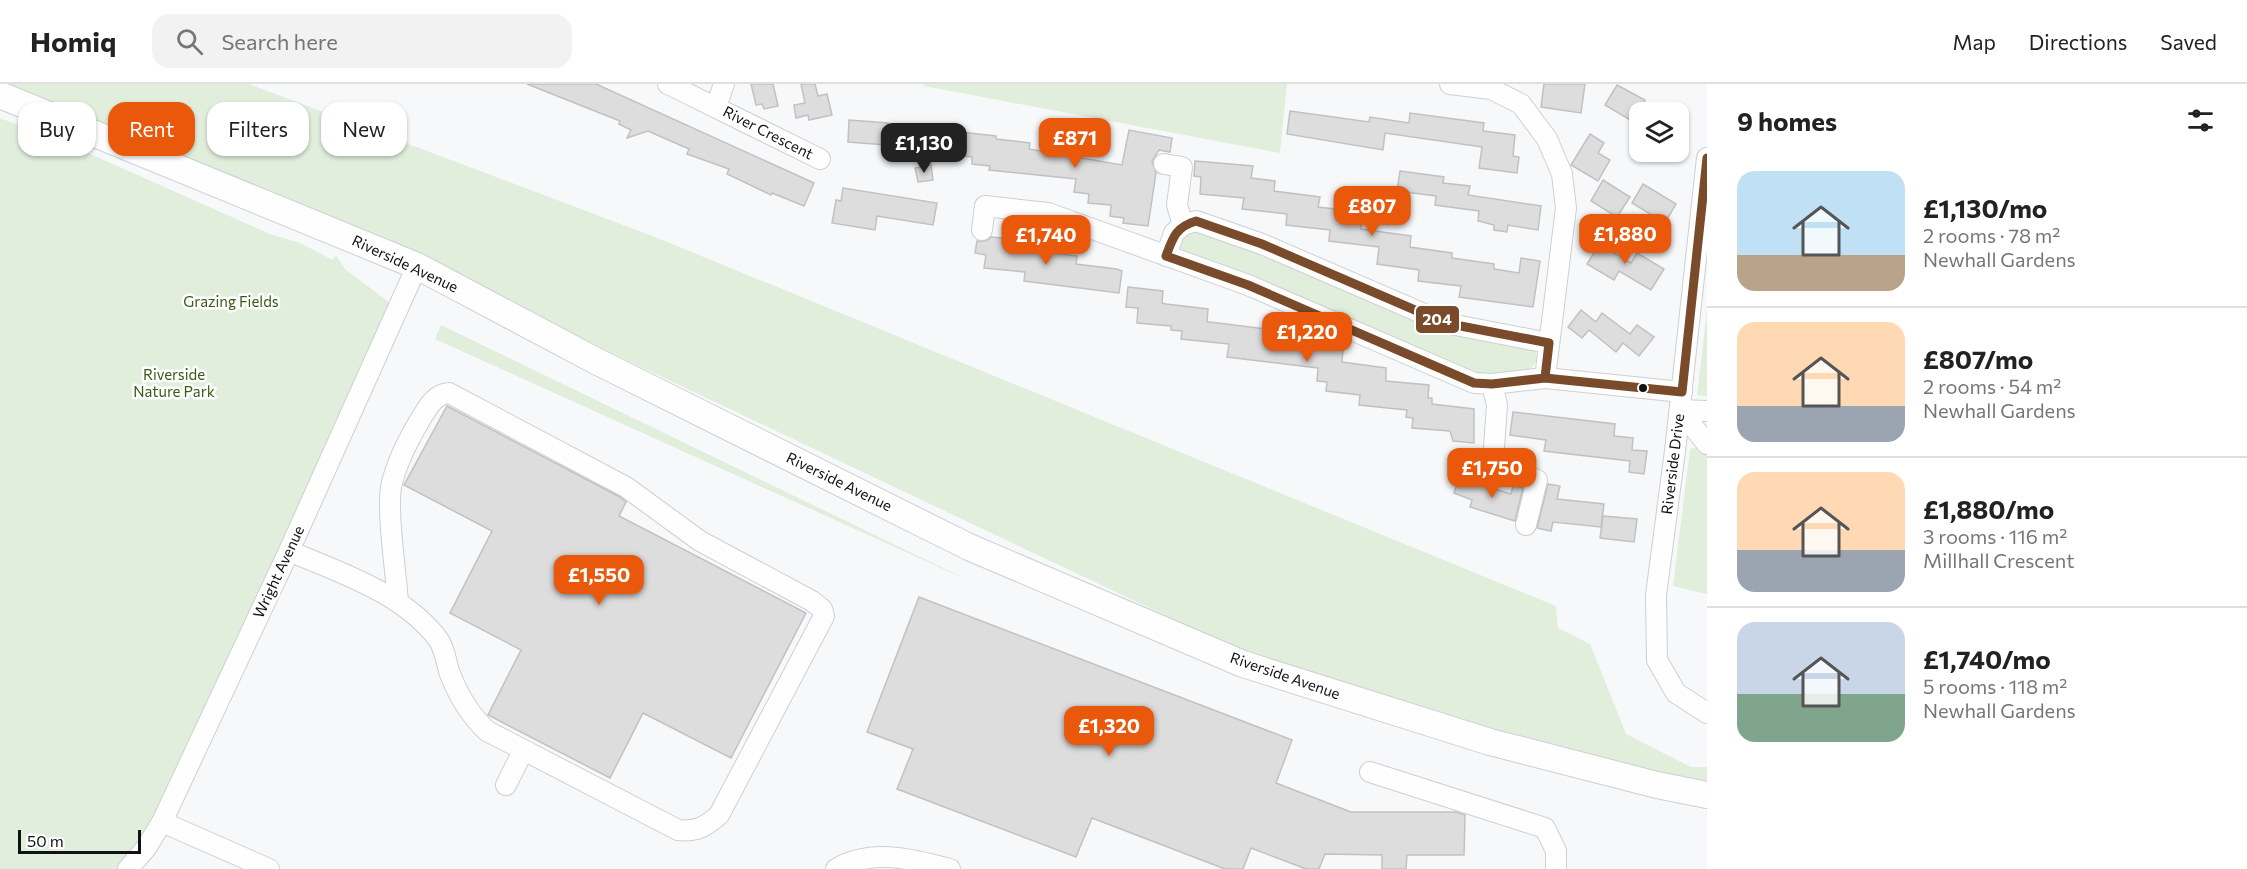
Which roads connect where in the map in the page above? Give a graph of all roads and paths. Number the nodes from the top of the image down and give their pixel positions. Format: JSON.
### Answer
{"nodes":[{"id":1,"x":668,"y":84,"type":"edge"},
{"id":2,"x":724,"y":84,"type":"edge"},
{"id":3,"x":1450,"y":84,"type":"edge"},
{"id":4,"x":0,"y":95,"type":"edge"},
{"id":5,"x":716,"y":106,"type":"junction"},
{"id":6,"x":1707,"y":158,"type":"edge"},
{"id":7,"x":820,"y":159,"type":"dead end"},
{"id":8,"x":1164,"y":164,"type":"dead end"},
{"id":9,"x":1183,"y":225,"type":"junction"},
{"id":10,"x":982,"y":230,"type":"dead end"},
{"id":11,"x":1166,"y":256,"type":"junction"},
{"id":12,"x":417,"y":266,"type":"junction"},
{"id":13,"x":1549,"y":343,"type":"junction"},
{"id":14,"x":1545,"y":378,"type":"junction"},
{"id":15,"x":1492,"y":384,"type":"junction"},
{"id":16,"x":1681,"y":401,"type":"junction"},
{"id":17,"x":1707,"y":411,"type":"edge"},
{"id":18,"x":1707,"y":444,"type":"edge"},
{"id":19,"x":1526,"y":525,"type":"dead end"},
{"id":20,"x":289,"y":551,"type":"junction"},
{"id":21,"x":398,"y":602,"type":"junction"},
{"id":22,"x":1707,"y":713,"type":"edge"},
{"id":23,"x":523,"y":751,"type":"junction"},
{"id":24,"x":1370,"y":772,"type":"dead end"},
{"id":25,"x":506,"y":784,"type":"dead end"},
{"id":26,"x":1707,"y":795,"type":"edge"},
{"id":27,"x":162,"y":822,"type":"junction"},
{"id":28,"x":264,"y":868,"type":"edge"},
{"id":29,"x":128,"y":869,"type":"edge"},
{"id":30,"x":836,"y":869,"type":"edge"},
{"id":31,"x":950,"y":869,"type":"edge"},
{"id":32,"x":1556,"y":869,"type":"edge"}],
"edges":[{"from":1,"to":5,"type":"street","name":"River Crescent"},
{"from":2,"to":5,"type":"street","name":"River Crescent"},
{"from":3,"to":13,"type":"street"},
{"from":4,"to":12,"type":"main road","name":"Riverside Avenue"},
{"from":5,"to":7,"type":"street","name":"River Crescent"},
{"from":6,"to":16,"type":"street","name":"Riverside Drive"},
{"from":8,"to":9,"type":"street"},
{"from":9,"to":11,"type":"street"},
{"from":9,"to":13,"type":"street"},
{"from":10,"to":11,"type":"street"},
{"from":11,"to":15,"type":"street"},
{"from":12,"to":20,"type":"street","name":"Wright Avenue"},
{"from":12,"to":26,"type":"main road","name":"Riverside Avenue"},
{"from":13,"to":14,"type":"street"},
{"from":14,"to":15,"type":"street"},
{"from":14,"to":16,"type":"street"},
{"from":15,"to":19,"type":"street"},
{"from":16,"to":17,"type":"street"},
{"from":16,"to":18,"type":"street"},
{"from":16,"to":22,"type":"street","name":"Riverside Drive"},
{"from":20,"to":21,"type":"street"},
{"from":20,"to":27,"type":"street","name":"Wright Avenue"},
{"from":21,"to":23,"type":"street"},
{"from":21,"to":23,"type":"street"},
{"from":23,"to":25,"type":"street"},
{"from":24,"to":32,"type":"street"},
{"from":27,"to":28,"type":"street"},
{"from":27,"to":29,"type":"street","name":"Wright Avenue"},
{"from":30,"to":31,"type":"street"}]}
